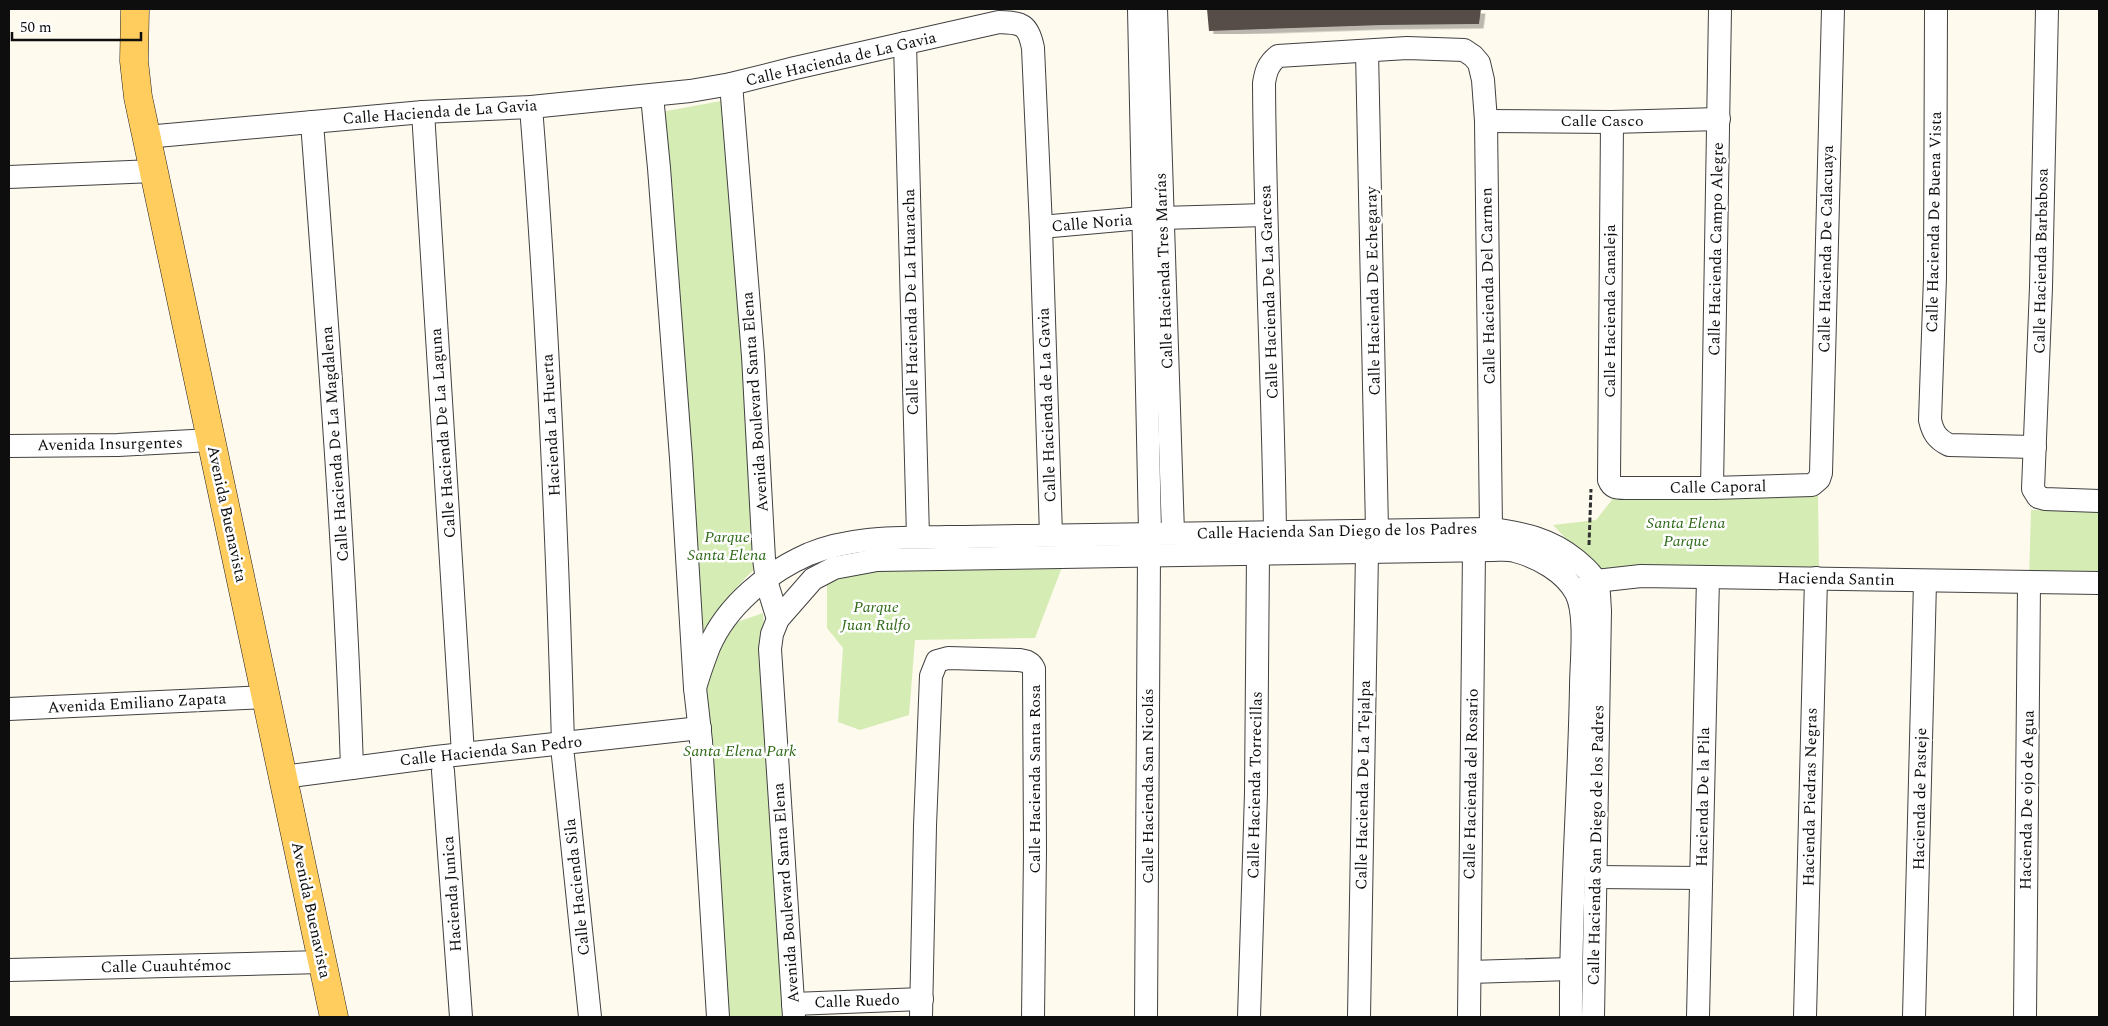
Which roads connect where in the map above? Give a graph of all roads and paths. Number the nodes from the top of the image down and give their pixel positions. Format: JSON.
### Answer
{"nodes":[{"id":1,"x":135,"y":9,"type":"edge"},
{"id":2,"x":1139,"y":9,"type":"edge"},
{"id":3,"x":1156,"y":9,"type":"edge"},
{"id":4,"x":1720,"y":9,"type":"edge"},
{"id":5,"x":1833,"y":9,"type":"edge"},
{"id":6,"x":1936,"y":9,"type":"edge"},
{"id":7,"x":2046,"y":9,"type":"edge"},
{"id":8,"x":905,"y":44,"type":"junction"},
{"id":9,"x":1367,"y":51,"type":"junction"},
{"id":10,"x":731,"y":84,"type":"junction"},
{"id":11,"x":652,"y":96,"type":"junction"},
{"id":12,"x":531,"y":107,"type":"junction"},
{"id":13,"x":423,"y":112,"type":"junction"},
{"id":14,"x":1719,"y":119,"type":"junction"},
{"id":15,"x":1486,"y":121,"type":"junction"},
{"id":16,"x":312,"y":122,"type":"junction"},
{"id":17,"x":1612,"y":122,"type":"junction"},
{"id":18,"x":146,"y":137,"type":"junction"},
{"id":19,"x":1151,"y":142,"type":"junction"},
{"id":20,"x":154,"y":171,"type":"junction"},
{"id":21,"x":9,"y":177,"type":"edge"},
{"id":22,"x":1265,"y":216,"type":"junction"},
{"id":23,"x":1152,"y":218,"type":"junction"},
{"id":24,"x":1041,"y":227,"type":"junction"},
{"id":25,"x":211,"y":440,"type":"junction"},
{"id":26,"x":9,"y":446,"type":"edge"},
{"id":27,"x":2035,"y":447,"type":"junction"},
{"id":28,"x":1617,"y":484,"type":"junction"},
{"id":29,"x":1812,"y":485,"type":"joint"},
{"id":30,"x":1712,"y":488,"type":"junction"},
{"id":31,"x":2099,"y":501,"type":"edge"},
{"id":32,"x":1491,"y":529,"type":"junction"},
{"id":33,"x":1377,"y":530,"type":"junction"},
{"id":34,"x":1275,"y":532,"type":"junction"},
{"id":35,"x":1162,"y":533,"type":"junction"},
{"id":36,"x":1051,"y":535,"type":"junction"},
{"id":37,"x":918,"y":537,"type":"junction"},
{"id":38,"x":1330,"y":542,"type":"junction"},
{"id":39,"x":998,"y":547,"type":"junction"},
{"id":40,"x":1474,"y":550,"type":"junction"},
{"id":41,"x":1367,"y":552,"type":"junction"},
{"id":42,"x":1258,"y":553,"type":"junction"},
{"id":43,"x":1149,"y":555,"type":"junction"},
{"id":44,"x":1592,"y":576,"type":"junction"},
{"id":45,"x":1708,"y":577,"type":"junction"},
{"id":46,"x":1816,"y":578,"type":"junction"},
{"id":47,"x":768,"y":579,"type":"junction"},
{"id":48,"x":1925,"y":582,"type":"junction"},
{"id":49,"x":2029,"y":583,"type":"junction"},
{"id":50,"x":2099,"y":583,"type":"edge"},
{"id":51,"x":1576,"y":592,"type":"junction"},
{"id":52,"x":778,"y":619,"type":"junction"},
{"id":53,"x":695,"y":688,"type":"junction"},
{"id":54,"x":266,"y":697,"type":"junction"},
{"id":55,"x":9,"y":709,"type":"edge"},
{"id":56,"x":700,"y":735,"type":"junction"},
{"id":57,"x":563,"y":750,"type":"junction"},
{"id":58,"x":463,"y":754,"type":"junction"},
{"id":59,"x":512,"y":755,"type":"junction"},
{"id":60,"x":352,"y":768,"type":"junction"},
{"id":61,"x":443,"y":771,"type":"junction"},
{"id":62,"x":285,"y":784,"type":"junction"},
{"id":63,"x":1588,"y":790,"type":"junction"},
{"id":64,"x":1596,"y":877,"type":"junction"},
{"id":65,"x":1701,"y":878,"type":"junction"},
{"id":66,"x":322,"y":962,"type":"junction"},
{"id":67,"x":1570,"y":969,"type":"junction"},
{"id":68,"x":9,"y":970,"type":"edge"},
{"id":69,"x":1470,"y":972,"type":"junction"},
{"id":70,"x":921,"y":1008,"type":"edge"},
{"id":71,"x":794,"y":1011,"type":"edge"},
{"id":72,"x":334,"y":1017,"type":"edge"},
{"id":73,"x":461,"y":1017,"type":"edge"},
{"id":74,"x":590,"y":1017,"type":"edge"},
{"id":75,"x":718,"y":1017,"type":"edge"},
{"id":76,"x":1033,"y":1017,"type":"edge"},
{"id":77,"x":1146,"y":1017,"type":"edge"},
{"id":78,"x":1249,"y":1017,"type":"edge"},
{"id":79,"x":1359,"y":1017,"type":"edge"},
{"id":80,"x":1469,"y":1017,"type":"edge"},
{"id":81,"x":1571,"y":1017,"type":"edge"},
{"id":82,"x":1593,"y":1017,"type":"edge"},
{"id":83,"x":1698,"y":1017,"type":"edge"},
{"id":84,"x":1805,"y":1017,"type":"edge"},
{"id":85,"x":1914,"y":1017,"type":"edge"},
{"id":86,"x":2025,"y":1017,"type":"edge"}],
"edges":[{"from":1,"to":18,"type":"main road","name":"Avenida Buenavista"},
{"from":2,"to":19,"type":"street","name":"Calle Hacienda Tres Marías"},
{"from":3,"to":19,"type":"street","name":"Calle Hacienda Tres Marías"},
{"from":4,"to":14,"type":"street","name":"Calle Hacienda Campo Alegre"},
{"from":5,"to":29,"type":"street","name":"Calle Hacienda De Calacuaya"},
{"from":6,"to":27,"type":"street","name":"Calle Hacienda De Buena Vista"},
{"from":7,"to":27,"type":"street","name":"Calle Hacienda Barbabosa"},
{"from":8,"to":10,"type":"street","name":"Calle Hacienda de La Gavia"},
{"from":8,"to":24,"type":"street","name":"Calle Hacienda de La Gavia"},
{"from":8,"to":37,"type":"street","name":"Calle Hacienda De La Huaracha"},
{"from":9,"to":15,"type":"street","name":"Calle Hacienda Del Carmen"},
{"from":9,"to":22,"type":"street","name":"Calle Hacienda De La Garcesa"},
{"from":9,"to":33,"type":"street","name":"Calle Hacienda De Echegaray"},
{"from":10,"to":11,"type":"street","name":"Calle Hacienda de La Gavia"},
{"from":10,"to":47,"type":"street","name":"Avenida Boulevard Santa Elena"},
{"from":11,"to":12,"type":"street","name":"Calle Hacienda de La Gavia"},
{"from":11,"to":53,"type":"street"},
{"from":12,"to":13,"type":"street","name":"Calle Hacienda de La Gavia"},
{"from":12,"to":57,"type":"street","name":"Hacienda La Huerta"},
{"from":13,"to":16,"type":"street","name":"Calle Hacienda de La Gavia"},
{"from":13,"to":58,"type":"street","name":"Calle Hacienda De La Laguna"},
{"from":14,"to":17,"type":"street","name":"Calle Casco"},
{"from":14,"to":30,"type":"street","name":"Calle Hacienda Campo Alegre"},
{"from":15,"to":17,"type":"street","name":"Calle Casco"},
{"from":15,"to":32,"type":"street","name":"Calle Hacienda Del Carmen"},
{"from":16,"to":18,"type":"street","name":"Calle Hacienda de La Gavia"},
{"from":16,"to":60,"type":"street","name":"Calle Hacienda De La Magdalena"},
{"from":17,"to":28,"type":"street","name":"Calle Hacienda Canaleja"},
{"from":18,"to":20,"type":"main road","name":"Avenida Buenavista"},
{"from":19,"to":23,"type":"street","name":"Calle Hacienda Tres Marías"},
{"from":20,"to":21,"type":"street"},
{"from":20,"to":25,"type":"main road","name":"Avenida Buenavista"},
{"from":22,"to":23,"type":"street","name":"Calle Noria"},
{"from":22,"to":34,"type":"street","name":"Calle Hacienda De La Garcesa"},
{"from":23,"to":24,"type":"street","name":"Calle Noria"},
{"from":23,"to":35,"type":"street","name":"Calle Hacienda Tres Marías"},
{"from":24,"to":36,"type":"street","name":"Calle Hacienda de La Gavia"},
{"from":25,"to":26,"type":"street","name":"Avenida Insurgentes"},
{"from":25,"to":54,"type":"main road","name":"Avenida Buenavista"},
{"from":27,"to":31,"type":"street","name":"Calle Hacienda Barbabosa"},
{"from":28,"to":30,"type":"street","name":"Calle Caporal"},
{"from":28,"to":44,"type":"path"},
{"from":29,"to":30,"type":"street","name":"Calle Caporal"},
{"from":32,"to":33,"type":"street","name":"Calle Hacienda San Diego de los Padres"},
{"from":32,"to":44,"type":"street","name":"Calle Hacienda San Diego de los Padres"},
{"from":33,"to":38,"type":"street","name":"Calle Hacienda San Diego de los Padres"},
{"from":34,"to":35,"type":"street","name":"Calle Hacienda San Diego de los Padres"},
{"from":34,"to":38,"type":"street","name":"Calle Hacienda San Diego de los Padres"},
{"from":35,"to":36,"type":"street","name":"Calle Hacienda San Diego de los Padres"},
{"from":36,"to":39,"type":"street","name":"Calle Hacienda San Diego de los Padres"},
{"from":37,"to":39,"type":"street","name":"Calle Hacienda San Diego de los Padres"},
{"from":37,"to":47,"type":"street","name":"Calle Hacienda San Diego de los Padres"},
{"from":38,"to":41,"type":"street","name":"Calle Hacienda San Diego de los Padres"},
{"from":38,"to":42,"type":"street","name":"Calle Hacienda San Diego de los Padres"},
{"from":39,"to":43,"type":"street","name":"Calle Hacienda San Diego de los Padres"},
{"from":39,"to":52,"type":"street","name":"Calle Hacienda San Diego de los Padres"},
{"from":40,"to":41,"type":"street","name":"Calle Hacienda San Diego de los Padres"},
{"from":40,"to":51,"type":"street","name":"Calle Hacienda San Diego de los Padres"},
{"from":40,"to":69,"type":"street","name":"Calle Hacienda del Rosario"},
{"from":41,"to":79,"type":"street","name":"Calle Hacienda De La Tejalpa"},
{"from":42,"to":43,"type":"street","name":"Calle Hacienda San Diego de los Padres"},
{"from":42,"to":78,"type":"street","name":"Calle Hacienda Torrecillas"},
{"from":43,"to":77,"type":"street","name":"Calle Hacienda San Nicolás"},
{"from":44,"to":45,"type":"street","name":"Hacienda Santin"},
{"from":44,"to":51,"type":"street","name":"Hacienda Santin"},
{"from":44,"to":63,"type":"street","name":"Calle Hacienda San Diego de los Padres"},
{"from":45,"to":46,"type":"street","name":"Hacienda Santin"},
{"from":45,"to":65,"type":"street","name":"Hacienda De la Pila"},
{"from":46,"to":48,"type":"street","name":"Hacienda Santin"},
{"from":46,"to":84,"type":"street","name":"Hacienda Piedras Negras"},
{"from":47,"to":52,"type":"street","name":"Avenida Boulevard Santa Elena"},
{"from":47,"to":53,"type":"street","name":"Calle Hacienda San Diego de los Padres"},
{"from":48,"to":49,"type":"street","name":"Hacienda Santin"},
{"from":48,"to":85,"type":"street","name":"Hacienda de Pasteje"},
{"from":49,"to":50,"type":"street","name":"Hacienda Santin"},
{"from":49,"to":86,"type":"street","name":"Hacienda De ojo de Agua"},
{"from":51,"to":63,"type":"street","name":"Calle Hacienda San Diego de los Padres"},
{"from":52,"to":71,"type":"street","name":"Avenida Boulevard Santa Elena"},
{"from":53,"to":56,"type":"street"},
{"from":54,"to":55,"type":"street","name":"Avenida Emiliano Zapata"},
{"from":54,"to":62,"type":"main road","name":"Avenida Buenavista"},
{"from":56,"to":57,"type":"street","name":"Calle Hacienda San Pedro"},
{"from":56,"to":75,"type":"street"},
{"from":57,"to":59,"type":"street","name":"Calle Hacienda San Pedro"},
{"from":57,"to":74,"type":"street","name":"Calle Hacienda Sila"},
{"from":58,"to":59,"type":"street","name":"Calle Hacienda San Pedro"},
{"from":58,"to":60,"type":"street","name":"Calle Hacienda San Pedro"},
{"from":59,"to":61,"type":"street","name":"Calle Hacienda San Pedro"},
{"from":60,"to":62,"type":"street","name":"Calle Hacienda San Pedro"},
{"from":61,"to":62,"type":"street","name":"Calle Hacienda San Pedro"},
{"from":61,"to":73,"type":"street","name":"Hacienda Junica"},
{"from":62,"to":66,"type":"main road","name":"Avenida Buenavista"},
{"from":63,"to":64,"type":"street","name":"Calle Hacienda San Diego de los Padres"},
{"from":63,"to":67,"type":"street","name":"Calle Hacienda San Diego de los Padres"},
{"from":64,"to":65,"type":"street"},
{"from":64,"to":82,"type":"street","name":"Calle Hacienda San Diego de los Padres"},
{"from":65,"to":83,"type":"street","name":"Hacienda De la Pila"},
{"from":66,"to":68,"type":"street","name":"Calle Cuauhtémoc"},
{"from":66,"to":72,"type":"main road","name":"Avenida Buenavista"},
{"from":67,"to":69,"type":"street"},
{"from":67,"to":81,"type":"street","name":"Calle Hacienda San Diego de los Padres"},
{"from":69,"to":80,"type":"street","name":"Calle Hacienda del Rosario"},
{"from":70,"to":71,"type":"street","name":"Calle Ruedo"},
{"from":70,"to":76,"type":"street","name":"Calle Hacienda Santa Rosa"}]}
